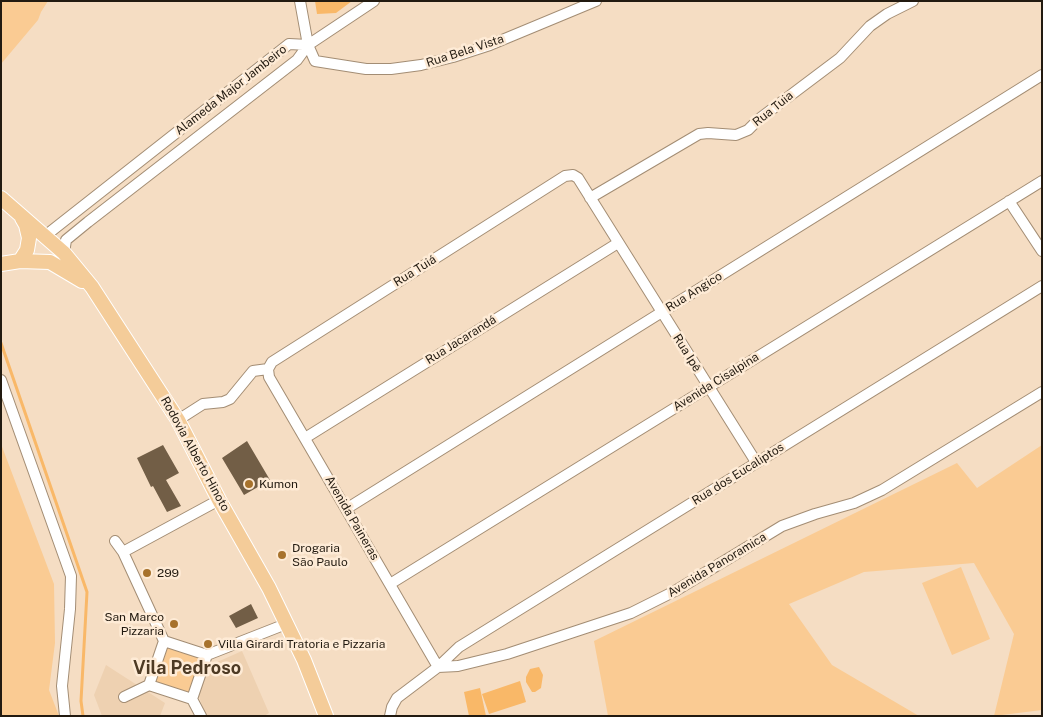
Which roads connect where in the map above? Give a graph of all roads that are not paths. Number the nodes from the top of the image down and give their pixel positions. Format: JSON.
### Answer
{"nodes":[{"id":1,"x":300,"y":1,"type":"edge"},
{"id":2,"x":374,"y":1,"type":"edge"},
{"id":3,"x":596,"y":1,"type":"edge"},
{"id":4,"x":914,"y":1,"type":"edge"},
{"id":5,"x":308,"y":45,"type":"junction"},
{"id":6,"x":1042,"y":75,"type":"edge"},
{"id":7,"x":565,"y":176,"type":"joint"},
{"id":8,"x":1042,"y":180,"type":"edge"},
{"id":9,"x":105,"y":189,"type":"junction"},
{"id":10,"x":1,"y":198,"type":"edge"},
{"id":11,"x":590,"y":198,"type":"junction"},
{"id":12,"x":1009,"y":201,"type":"junction"},
{"id":13,"x":114,"y":202,"type":"junction"},
{"id":14,"x":19,"y":215,"type":"junction"},
{"id":15,"x":45,"y":236,"type":"junction"},
{"id":16,"x":618,"y":243,"type":"junction"},
{"id":17,"x":1042,"y":251,"type":"edge"},
{"id":18,"x":64,"y":253,"type":"junction"},
{"id":19,"x":20,"y":261,"type":"junction"},
{"id":20,"x":50,"y":262,"type":"junction"},
{"id":21,"x":1,"y":264,"type":"edge"},
{"id":22,"x":1042,"y":286,"type":"edge"},
{"id":23,"x":92,"y":287,"type":"junction"},
{"id":24,"x":661,"y":312,"type":"junction"},
{"id":25,"x":268,"y":369,"type":"junction"},
{"id":26,"x":1,"y":380,"type":"edge"},
{"id":27,"x":708,"y":386,"type":"junction"},
{"id":28,"x":1042,"y":392,"type":"edge"},
{"id":29,"x":178,"y":420,"type":"junction"},
{"id":30,"x":305,"y":438,"type":"junction"},
{"id":31,"x":756,"y":462,"type":"junction"},
{"id":32,"x":219,"y":500,"type":"junction"},
{"id":33,"x":346,"y":510,"type":"junction"},
{"id":34,"x":115,"y":541,"type":"dead end"},
{"id":35,"x":123,"y":552,"type":"junction"},
{"id":36,"x":390,"y":584,"type":"junction"},
{"id":37,"x":286,"y":624,"type":"junction"},
{"id":38,"x":164,"y":641,"type":"junction"},
{"id":39,"x":207,"y":655,"type":"junction"},
{"id":40,"x":438,"y":667,"type":"junction"},
{"id":41,"x":149,"y":684,"type":"junction"},
{"id":42,"x":124,"y":697,"type":"dead end"},
{"id":43,"x":192,"y":699,"type":"junction"},
{"id":44,"x":65,"y":716,"type":"edge"},
{"id":45,"x":201,"y":716,"type":"edge"},
{"id":46,"x":326,"y":716,"type":"edge"},
{"id":47,"x":390,"y":716,"type":"edge"}],
"edges":[{"from":1,"to":5,"type":"street"},
{"from":2,"to":5,"type":"street"},
{"from":3,"to":5,"type":"street","name":"Rua Bela Vista"},
{"from":4,"to":11,"type":"street","name":"Rua Tuia"},
{"from":5,"to":9,"type":"street","name":"Alameda Major Jambeiro"},
{"from":5,"to":13,"type":"street","name":"Alameda Major Jambeiro"},
{"from":6,"to":24,"type":"street","name":"Rua Angico"},
{"from":7,"to":11,"type":"street","name":"Rua Ipê"},
{"from":7,"to":25,"type":"street","name":"Rua Tuiá"},
{"from":8,"to":12,"type":"street","name":"Avenida Cisalpina"},
{"from":9,"to":13,"type":"street"},
{"from":9,"to":15,"type":"street","name":"Alameda Major Jambeiro"},
{"from":10,"to":14,"type":"main road","name":"Rodovia Alberto Hinoto"},
{"from":11,"to":16,"type":"street","name":"Rua Ipê"},
{"from":12,"to":17,"type":"street"},
{"from":12,"to":27,"type":"street","name":"Avenida Cisalpina"},
{"from":13,"to":18,"type":"street","name":"Alameda Major Jambeiro"},
{"from":14,"to":15,"type":"main road","name":"Rodovia Alberto Hinoto"},
{"from":14,"to":19,"type":"main road"},
{"from":15,"to":18,"type":"main road","name":"Rodovia Alberto Hinoto"},
{"from":16,"to":24,"type":"street","name":"Rua Ipê"},
{"from":16,"to":30,"type":"street","name":"Rua Jacarandá"},
{"from":18,"to":20,"type":"main road"},
{"from":18,"to":23,"type":"main road","name":"Rodovia Alberto Hinoto"},
{"from":19,"to":20,"type":"main road"},
{"from":19,"to":21,"type":"main road"},
{"from":20,"to":23,"type":"main road"},
{"from":22,"to":31,"type":"street","name":"Rua dos Eucaliptos"},
{"from":23,"to":29,"type":"main road","name":"Rodovia Alberto Hinoto"},
{"from":24,"to":27,"type":"street","name":"Rua Ipê"},
{"from":24,"to":33,"type":"street","name":"Rua Angico"},
{"from":25,"to":29,"type":"street","name":"Rua Tuiá"},
{"from":25,"to":30,"type":"street","name":"Avenida Paineras"},
{"from":26,"to":44,"type":"street"},
{"from":27,"to":31,"type":"street","name":"Rua Ipê"},
{"from":27,"to":36,"type":"street","name":"Avenida Cisalpina"},
{"from":28,"to":40,"type":"street","name":"Avenida Panoramica"},
{"from":29,"to":32,"type":"main road","name":"Rodovia Alberto Hinoto"},
{"from":30,"to":33,"type":"street","name":"Avenida Paineras"},
{"from":31,"to":40,"type":"street","name":"Rua dos Eucaliptos"},
{"from":32,"to":35,"type":"street"},
{"from":32,"to":37,"type":"main road","name":"Rodovia Alberto Hinoto"},
{"from":33,"to":36,"type":"street","name":"Avenida Paineras"},
{"from":34,"to":35,"type":"street"},
{"from":35,"to":38,"type":"street"},
{"from":36,"to":40,"type":"street","name":"Avenida Paineras"},
{"from":37,"to":39,"type":"street"},
{"from":37,"to":46,"type":"main road","name":"Rodovia Alberto Hinoto"},
{"from":38,"to":39,"type":"street"},
{"from":38,"to":41,"type":"street"},
{"from":39,"to":43,"type":"street"},
{"from":40,"to":47,"type":"street"},
{"from":41,"to":42,"type":"street"},
{"from":41,"to":43,"type":"street"},
{"from":43,"to":45,"type":"street"}]}
